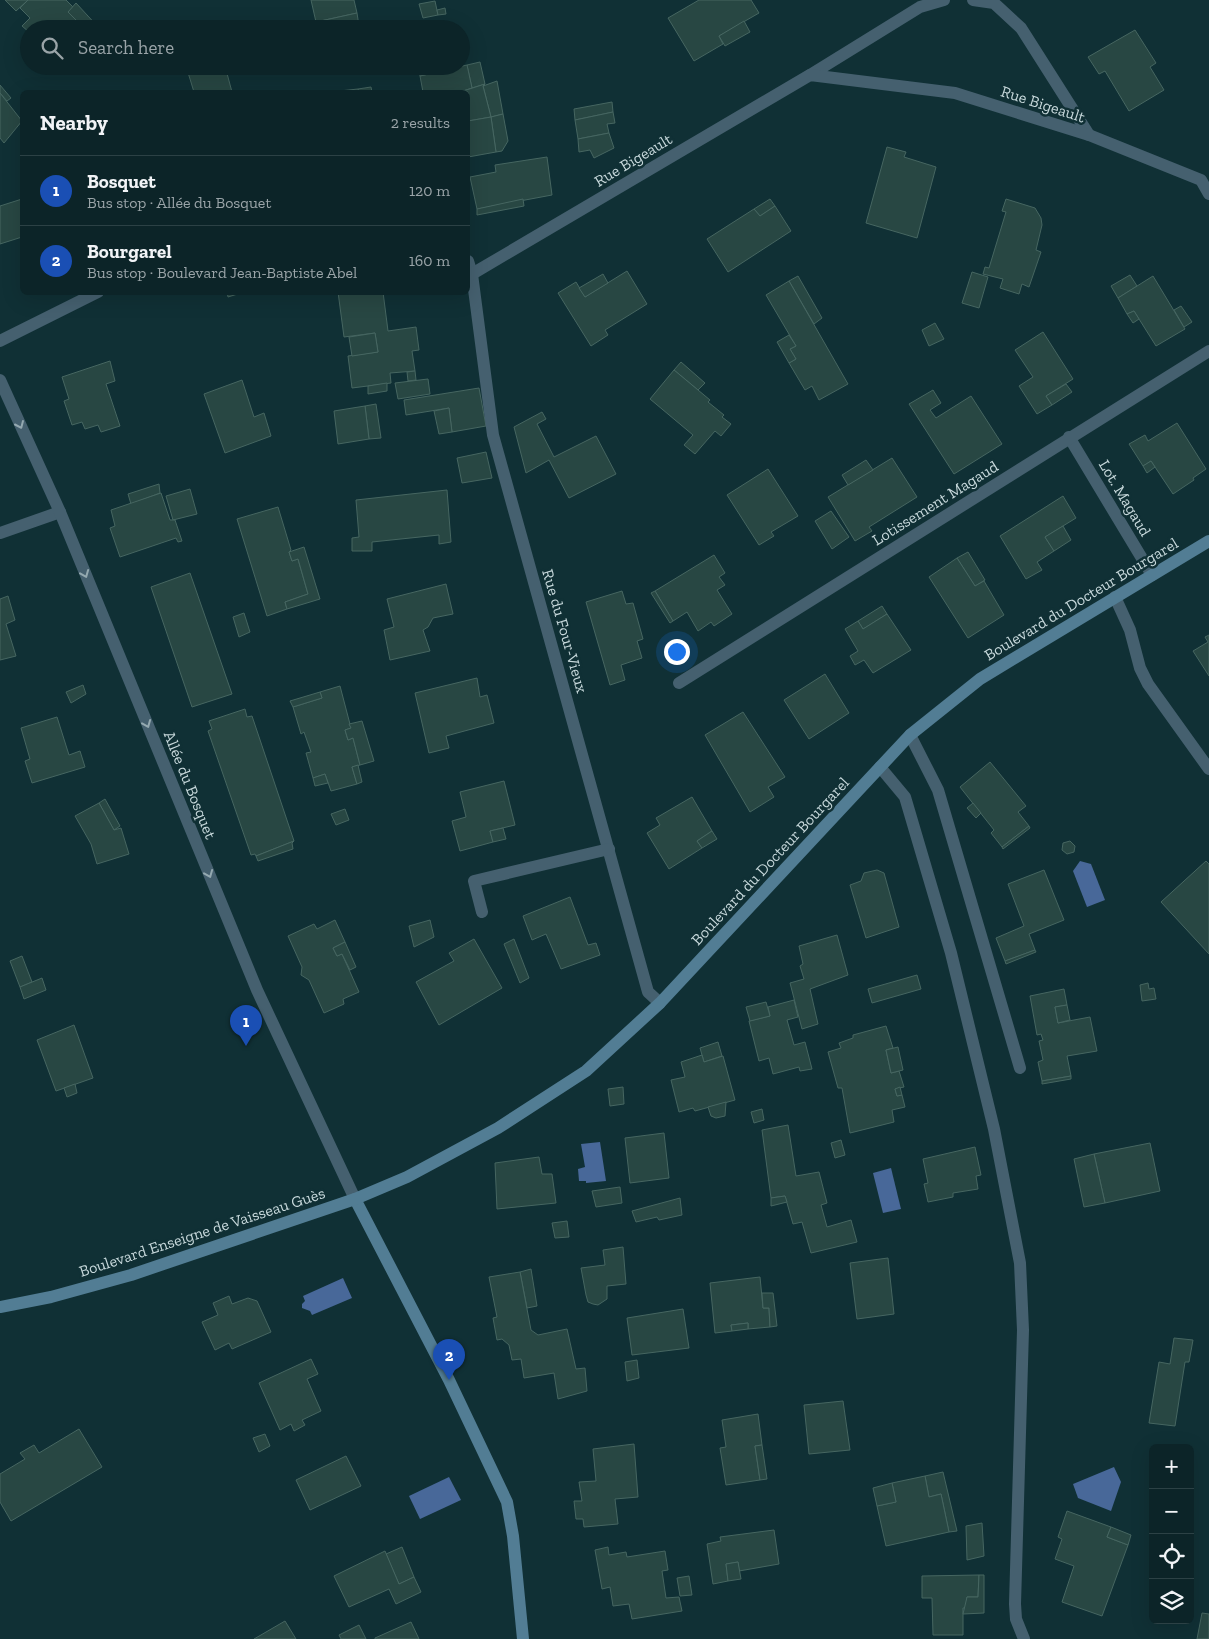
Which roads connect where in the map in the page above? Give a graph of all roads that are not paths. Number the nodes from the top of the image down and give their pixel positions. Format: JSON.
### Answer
{"nodes":[{"id":1,"x":944,"y":0,"type":"edge"},
{"id":2,"x":973,"y":0,"type":"edge"},
{"id":3,"x":810,"y":75,"type":"junction"},
{"id":4,"x":1089,"y":136,"type":"junction"},
{"id":5,"x":1209,"y":194,"type":"edge"},
{"id":6,"x":470,"y":268,"type":"edge"},
{"id":7,"x":472,"y":274,"type":"junction"},
{"id":8,"x":92,"y":295,"type":"edge"},
{"id":9,"x":0,"y":341,"type":"edge"},
{"id":10,"x":1209,"y":351,"type":"edge"},
{"id":11,"x":0,"y":380,"type":"edge"},
{"id":12,"x":1069,"y":437,"type":"junction"},
{"id":13,"x":60,"y":512,"type":"junction"},
{"id":14,"x":0,"y":533,"type":"edge"},
{"id":15,"x":1209,"y":541,"type":"edge"},
{"id":16,"x":1152,"y":575,"type":"junction"},
{"id":17,"x":1115,"y":597,"type":"junction"},
{"id":18,"x":679,"y":683,"type":"dead end"},
{"id":19,"x":910,"y":735,"type":"junction"},
{"id":20,"x":880,"y":767,"type":"junction"},
{"id":21,"x":1209,"y":769,"type":"edge"},
{"id":22,"x":609,"y":849,"type":"junction"},
{"id":23,"x":482,"y":912,"type":"dead end"},
{"id":24,"x":660,"y":1003,"type":"junction"},
{"id":25,"x":1020,"y":1068,"type":"dead end"},
{"id":26,"x":354,"y":1199,"type":"junction"},
{"id":27,"x":0,"y":1308,"type":"edge"},
{"id":28,"x":522,"y":1639,"type":"edge"},
{"id":29,"x":1024,"y":1639,"type":"edge"}],
"edges":[{"from":1,"to":3,"type":"street","name":"Rue Bigeault"},
{"from":2,"to":4,"type":"street","name":"Rue Bigeault"},
{"from":3,"to":4,"type":"street","name":"Rue Bigeault"},
{"from":3,"to":7,"type":"street","name":"Rue Bigeault"},
{"from":4,"to":5,"type":"street","name":"Rue Bigeault"},
{"from":6,"to":7,"type":"street","name":"Rue du Four-Vieux"},
{"from":7,"to":22,"type":"street","name":"Rue du Four-Vieux"},
{"from":8,"to":9,"type":"street"},
{"from":10,"to":12,"type":"street","name":"Lotissement Magaud"},
{"from":11,"to":13,"type":"street","name":"Allée du Bosquet","one_way":true},
{"from":12,"to":16,"type":"street","name":"Lot. Magaud"},
{"from":12,"to":18,"type":"street","name":"Lotissement Magaud"},
{"from":13,"to":14,"type":"street"},
{"from":13,"to":26,"type":"street","name":"Allée du Bosquet","one_way":true},
{"from":15,"to":16,"type":"main road","name":"Boulevard du Docteur Bourgarel"},
{"from":16,"to":17,"type":"main road","name":"Boulevard du Docteur Bourgarel"},
{"from":17,"to":19,"type":"main road","name":"Boulevard du Docteur Bourgarel"},
{"from":17,"to":21,"type":"street"},
{"from":19,"to":20,"type":"main road","name":"Boulevard du Docteur Bourgarel"},
{"from":19,"to":25,"type":"street"},
{"from":20,"to":24,"type":"main road","name":"Boulevard du Docteur Bourgarel"},
{"from":20,"to":29,"type":"street"},
{"from":22,"to":23,"type":"street"},
{"from":22,"to":24,"type":"street","name":"Rue du Four-Vieux"},
{"from":24,"to":26,"type":"main road","name":"Boulevard du Docteur Bourgarel"},
{"from":26,"to":27,"type":"main road","name":"Boulevard Enseigne de Vaisseau Guès"},
{"from":26,"to":28,"type":"main road"}]}
